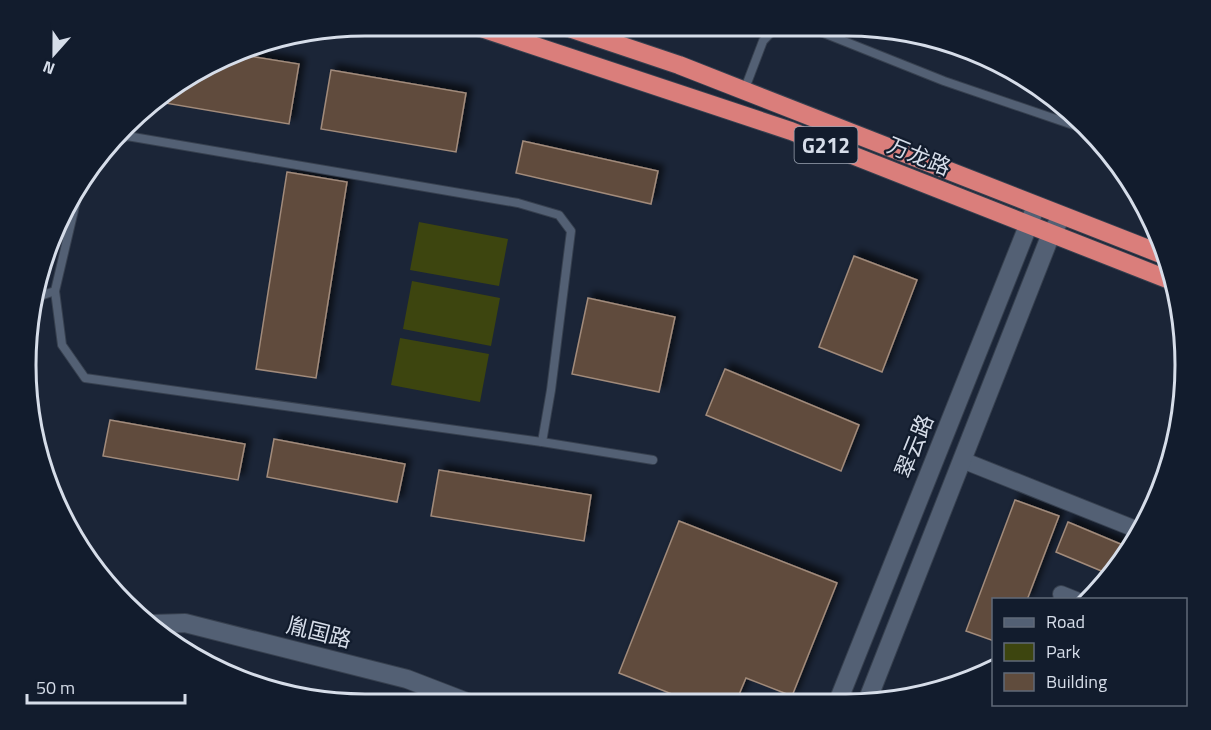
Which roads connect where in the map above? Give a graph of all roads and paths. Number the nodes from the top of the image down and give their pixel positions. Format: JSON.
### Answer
{"nodes":[{"id":1,"x":505,"y":36,"type":"edge"},
{"id":2,"x":592,"y":36,"type":"edge"},
{"id":3,"x":768,"y":36,"type":"edge"},
{"id":4,"x":831,"y":36,"type":"edge"},
{"id":5,"x":744,"y":91,"type":"junction"},
{"id":6,"x":1070,"y":124,"type":"edge"},
{"id":7,"x":128,"y":136,"type":"edge"},
{"id":8,"x":1036,"y":206,"type":"junction"},
{"id":9,"x":74,"y":212,"type":"edge"},
{"id":10,"x":1062,"y":216,"type":"junction"},
{"id":11,"x":1028,"y":225,"type":"junction"},
{"id":12,"x":1051,"y":234,"type":"junction"},
{"id":13,"x":1155,"y":252,"type":"edge"},
{"id":14,"x":1163,"y":278,"type":"edge"},
{"id":15,"x":55,"y":291,"type":"junction"},
{"id":16,"x":43,"y":295,"type":"edge"},
{"id":17,"x":542,"y":442,"type":"junction"},
{"id":18,"x":653,"y":460,"type":"dead end"},
{"id":19,"x":962,"y":460,"type":"junction"},
{"id":20,"x":1132,"y":528,"type":"edge"},
{"id":21,"x":163,"y":624,"type":"edge"},
{"id":22,"x":870,"y":693,"type":"edge"},
{"id":23,"x":446,"y":694,"type":"edge"},
{"id":24,"x":841,"y":694,"type":"edge"}],
"edges":[{"from":1,"to":11,"type":"highway","name":"万龙路","number":"G212"},
{"from":2,"to":5,"type":"highway","name":"万龙路","number":"G212"},
{"from":3,"to":5,"type":"lane"},
{"from":4,"to":6,"type":"lane"},
{"from":5,"to":8,"type":"highway","name":"万龙路","number":"G212"},
{"from":7,"to":17,"type":"lane"},
{"from":8,"to":10,"type":"highway","name":"万龙路","number":"G212"},
{"from":8,"to":11,"type":"street","name":"翠云路"},
{"from":9,"to":15,"type":"lane"},
{"from":10,"to":12,"type":"street"},
{"from":10,"to":13,"type":"highway","name":"万龙路","number":"G212"},
{"from":11,"to":12,"type":"highway","name":"万龙路","number":"G212"},
{"from":11,"to":24,"type":"street","name":"翠云路"},
{"from":12,"to":14,"type":"highway","name":"万龙路","number":"G212"},
{"from":12,"to":19,"type":"street"},
{"from":15,"to":16,"type":"lane"},
{"from":15,"to":17,"type":"lane"},
{"from":17,"to":18,"type":"lane"},
{"from":19,"to":20,"type":"street"},
{"from":19,"to":22,"type":"street"},
{"from":21,"to":23,"type":"street","name":"胤国路"}]}
